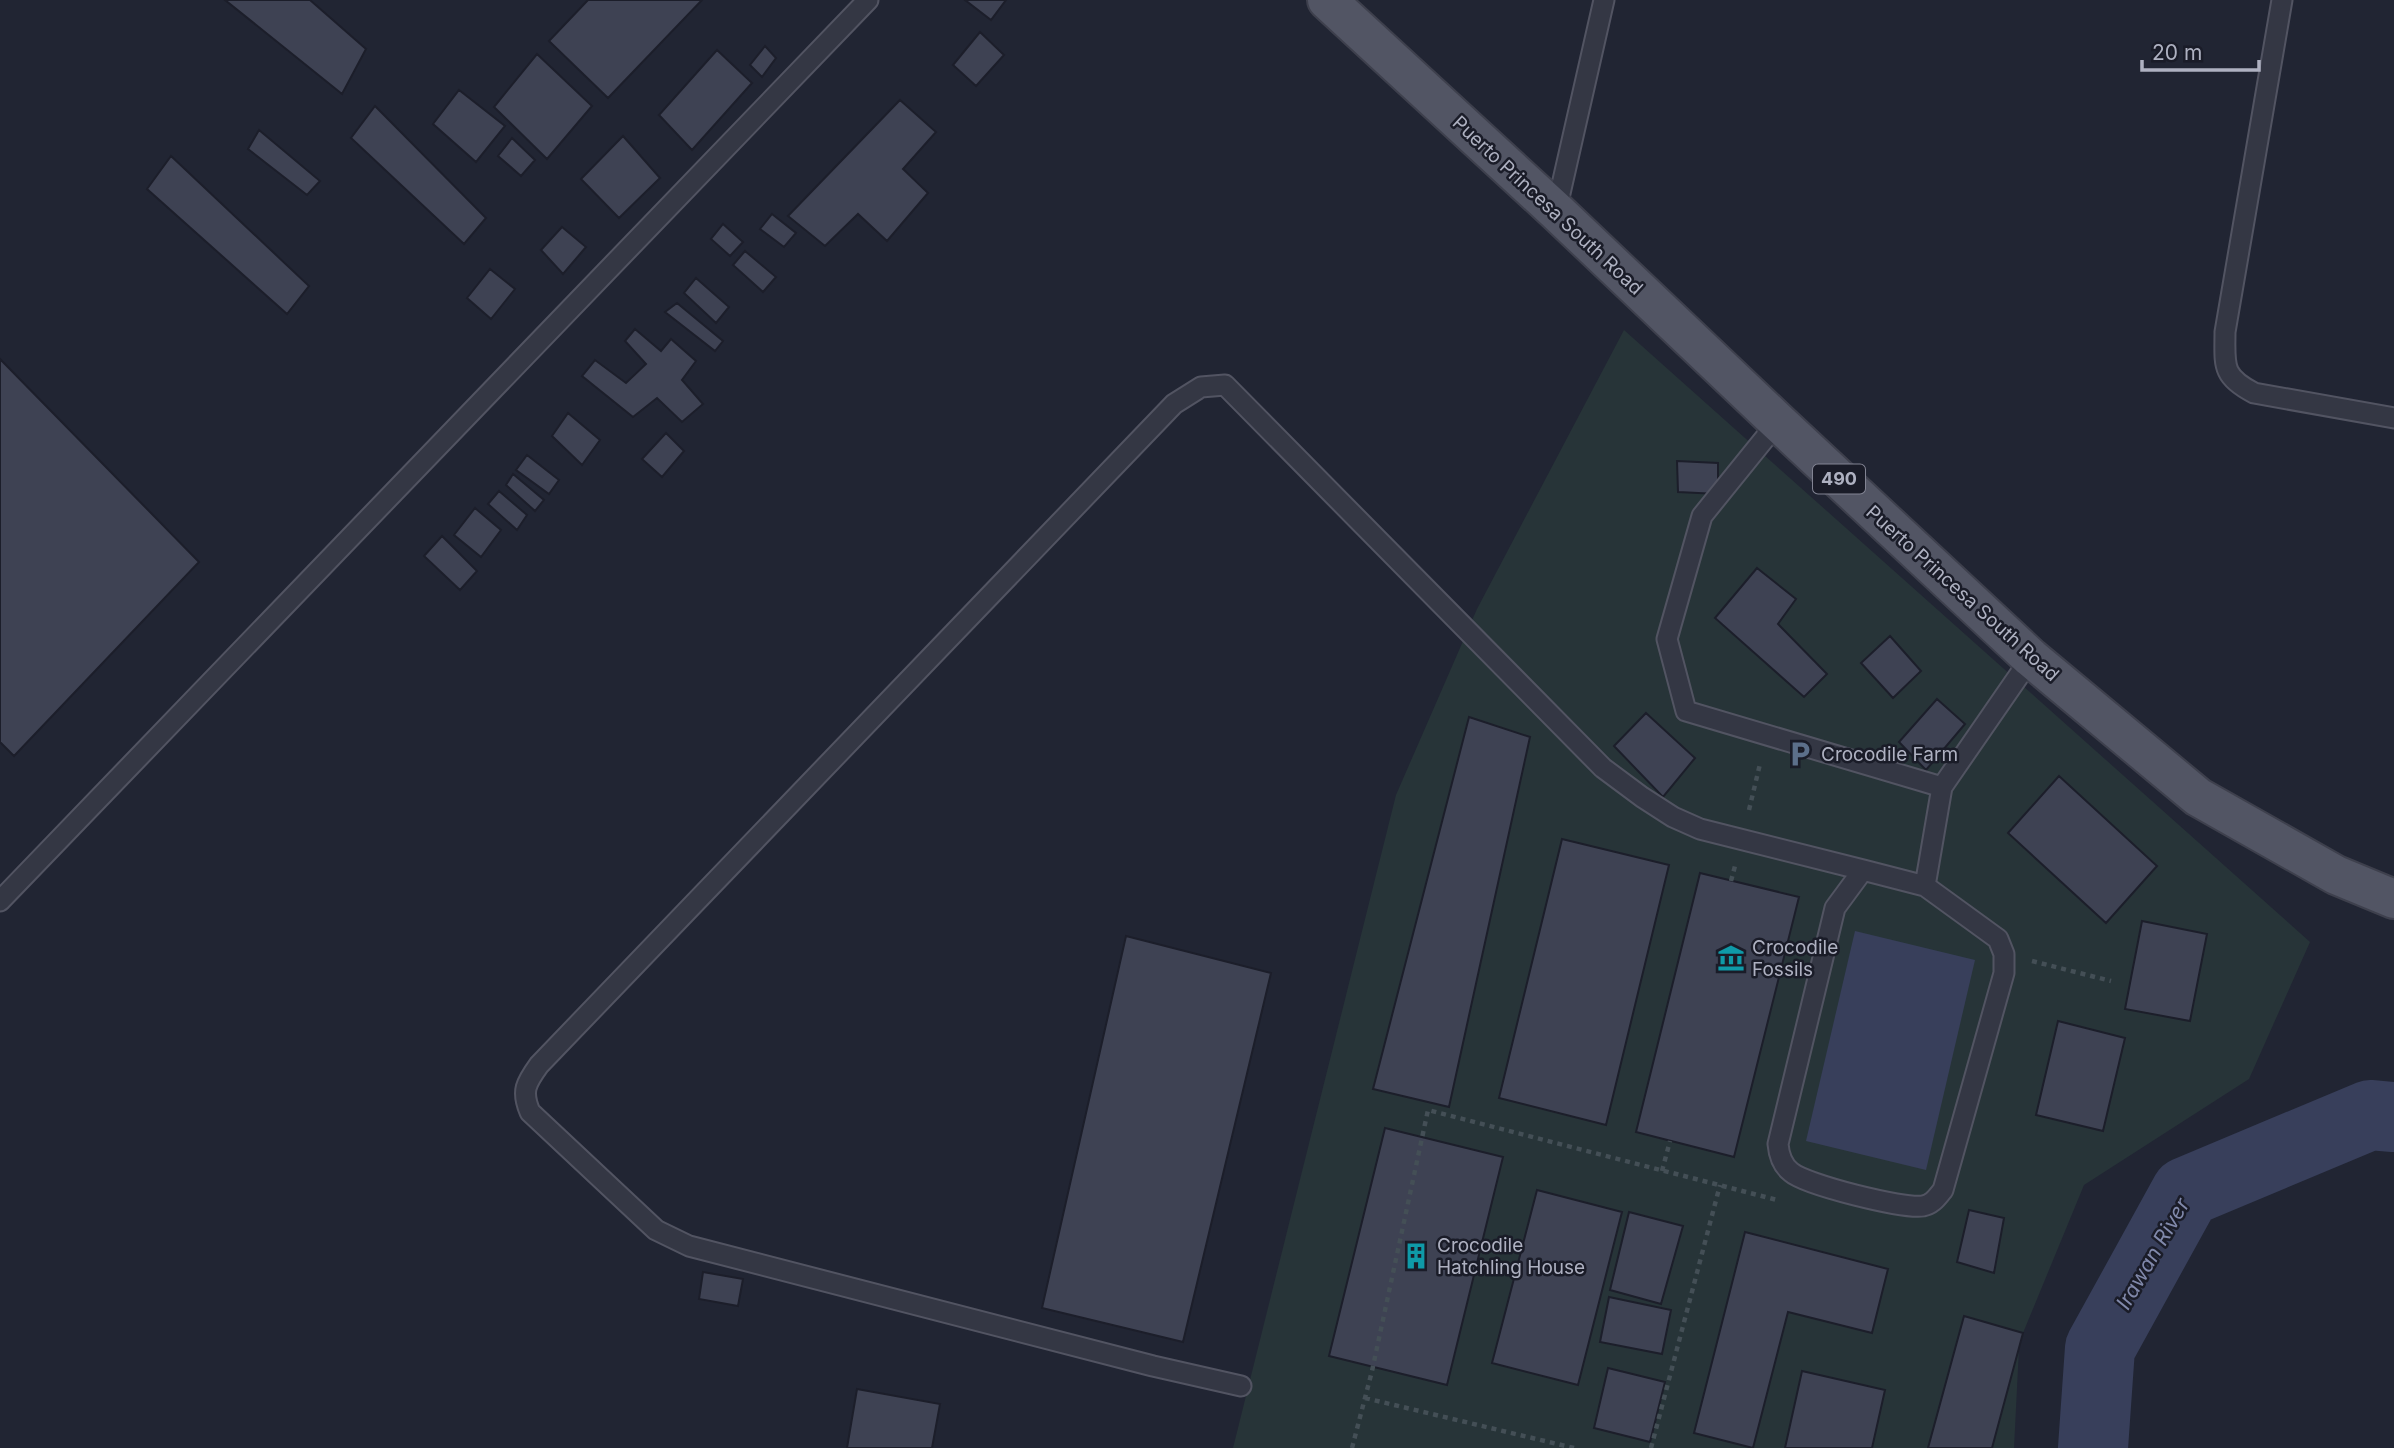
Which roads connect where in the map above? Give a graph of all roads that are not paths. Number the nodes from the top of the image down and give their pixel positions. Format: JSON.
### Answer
{"nodes":[{"id":1,"x":868,"y":0,"type":"edge"},
{"id":2,"x":1327,"y":0,"type":"edge"},
{"id":3,"x":1604,"y":0,"type":"edge"},
{"id":4,"x":2282,"y":0,"type":"edge"},
{"id":5,"x":1556,"y":211,"type":"junction"},
{"id":6,"x":2394,"y":418,"type":"edge"},
{"id":7,"x":1778,"y":422,"type":"junction"},
{"id":8,"x":2031,"y":658,"type":"junction"},
{"id":9,"x":1942,"y":787,"type":"junction"},
{"id":10,"x":1863,"y":870,"type":"junction"},
{"id":11,"x":1924,"y":886,"type":"junction"},
{"id":12,"x":2394,"y":899,"type":"edge"},
{"id":13,"x":0,"y":901,"type":"edge"},
{"id":14,"x":1241,"y":1386,"type":"dead end"}],
"edges":[{"from":1,"to":13,"type":"lane"},
{"from":2,"to":5,"type":"main road","name":"Puerto Princesa South Road","number":"490"},
{"from":3,"to":5,"type":"lane"},
{"from":4,"to":6,"type":"lane"},
{"from":5,"to":7,"type":"main road","name":"Puerto Princesa South Road","number":"490"},
{"from":7,"to":8,"type":"main road","name":"Puerto Princesa South Road","number":"490"},
{"from":7,"to":9,"type":"lane"},
{"from":8,"to":9,"type":"lane"},
{"from":8,"to":12,"type":"main road","name":"Puerto Princesa South Road","number":"490"},
{"from":9,"to":11,"type":"lane"},
{"from":10,"to":11,"type":"lane"},
{"from":10,"to":11,"type":"lane"},
{"from":10,"to":14,"type":"lane"}]}
